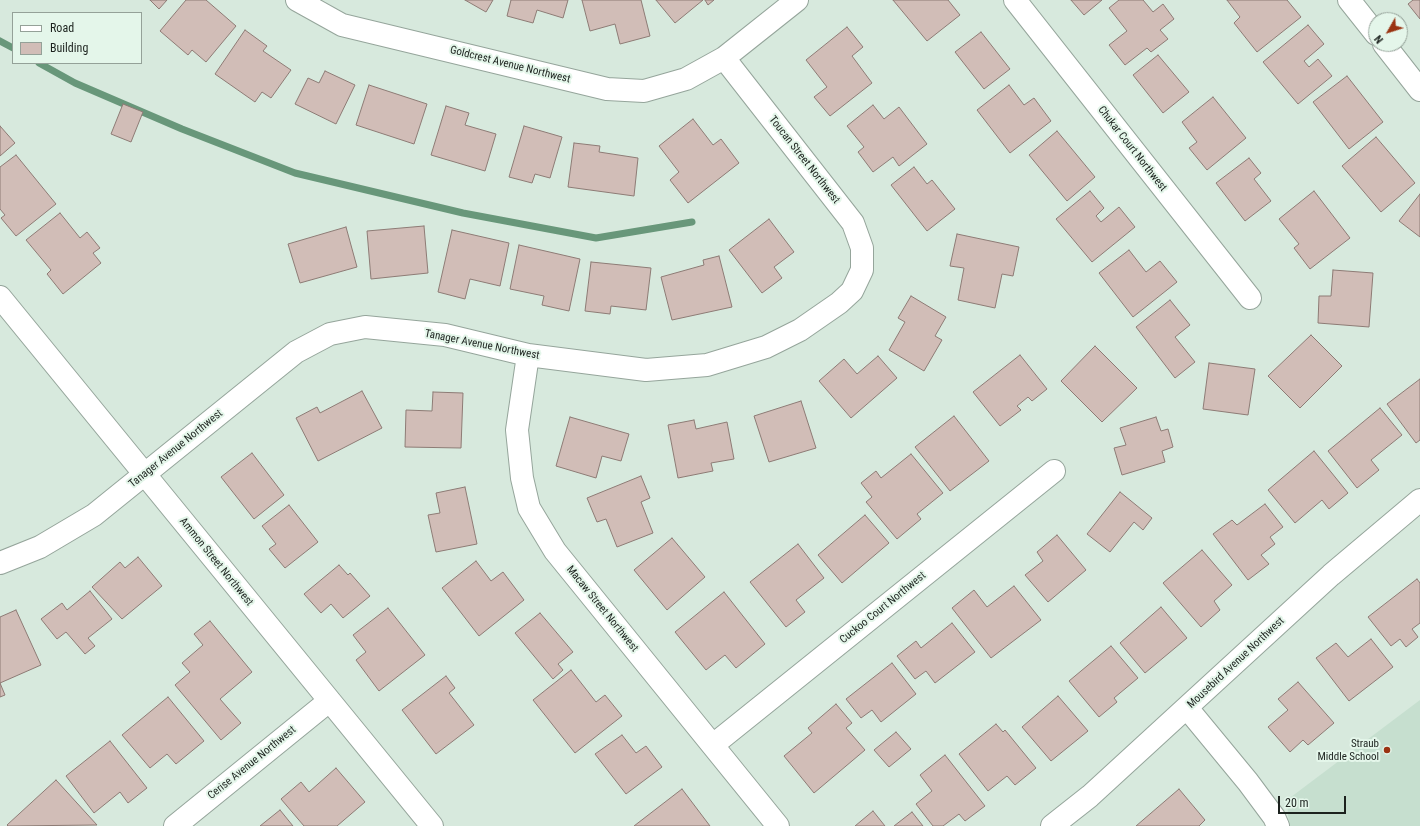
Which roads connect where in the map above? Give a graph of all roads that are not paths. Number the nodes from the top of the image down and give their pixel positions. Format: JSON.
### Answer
{"nodes":[{"id":1,"x":297,"y":0,"type":"edge"},
{"id":2,"x":797,"y":0,"type":"edge"},
{"id":3,"x":1015,"y":0,"type":"edge"},
{"id":4,"x":1349,"y":0,"type":"edge"},
{"id":5,"x":1368,"y":24,"type":"edge"},
{"id":6,"x":1390,"y":52,"type":"edge"},
{"id":7,"x":724,"y":58,"type":"junction"},
{"id":8,"x":1420,"y":90,"type":"edge"},
{"id":9,"x":862,"y":270,"type":"joint"},
{"id":10,"x":0,"y":297,"type":"edge"},
{"id":11,"x":1250,"y":298,"type":"dead end"},
{"id":12,"x":528,"y":355,"type":"junction"},
{"id":13,"x":1054,"y":471,"type":"dead end"},
{"id":14,"x":145,"y":475,"type":"junction"},
{"id":15,"x":1420,"y":500,"type":"edge"},
{"id":16,"x":0,"y":563,"type":"edge"},
{"id":17,"x":329,"y":700,"type":"junction"},
{"id":18,"x":1187,"y":708,"type":"junction"},
{"id":19,"x":712,"y":745,"type":"junction"},
{"id":20,"x":175,"y":826,"type":"edge"},
{"id":21,"x":432,"y":826,"type":"edge"},
{"id":22,"x":778,"y":826,"type":"edge"},
{"id":23,"x":1052,"y":826,"type":"edge"},
{"id":24,"x":1278,"y":826,"type":"edge"}],
"edges":[{"from":1,"to":7,"type":"street","name":"Goldcrest Avenue Northwest"},
{"from":2,"to":7,"type":"street","name":"Goldcrest Avenue Northwest"},
{"from":3,"to":11,"type":"street","name":"Chukar Court Northwest"},
{"from":4,"to":5,"type":"street"},
{"from":6,"to":8,"type":"street"},
{"from":7,"to":9,"type":"street","name":"Toucan Street Northwest"},
{"from":9,"to":12,"type":"street","name":"Tanager Avenue Northwest"},
{"from":10,"to":14,"type":"street","name":"Ammon Street Northwest"},
{"from":12,"to":14,"type":"street","name":"Tanager Avenue Northwest"},
{"from":12,"to":19,"type":"street","name":"Macaw Street Northwest"},
{"from":13,"to":19,"type":"street","name":"Cuckoo Court Northwest"},
{"from":14,"to":16,"type":"street","name":"Tanager Avenue Northwest"},
{"from":14,"to":17,"type":"street","name":"Ammon Street Northwest"},
{"from":15,"to":18,"type":"street","name":"Mousebird Avenue Northwest"},
{"from":17,"to":20,"type":"street","name":"Cerise Avenue Northwest"},
{"from":17,"to":21,"type":"street","name":"Ammon Street Northwest"},
{"from":18,"to":23,"type":"street","name":"Mousebird Avenue Northwest"},
{"from":18,"to":24,"type":"street"},
{"from":19,"to":22,"type":"street","name":"Macaw Street Northwest"}]}
